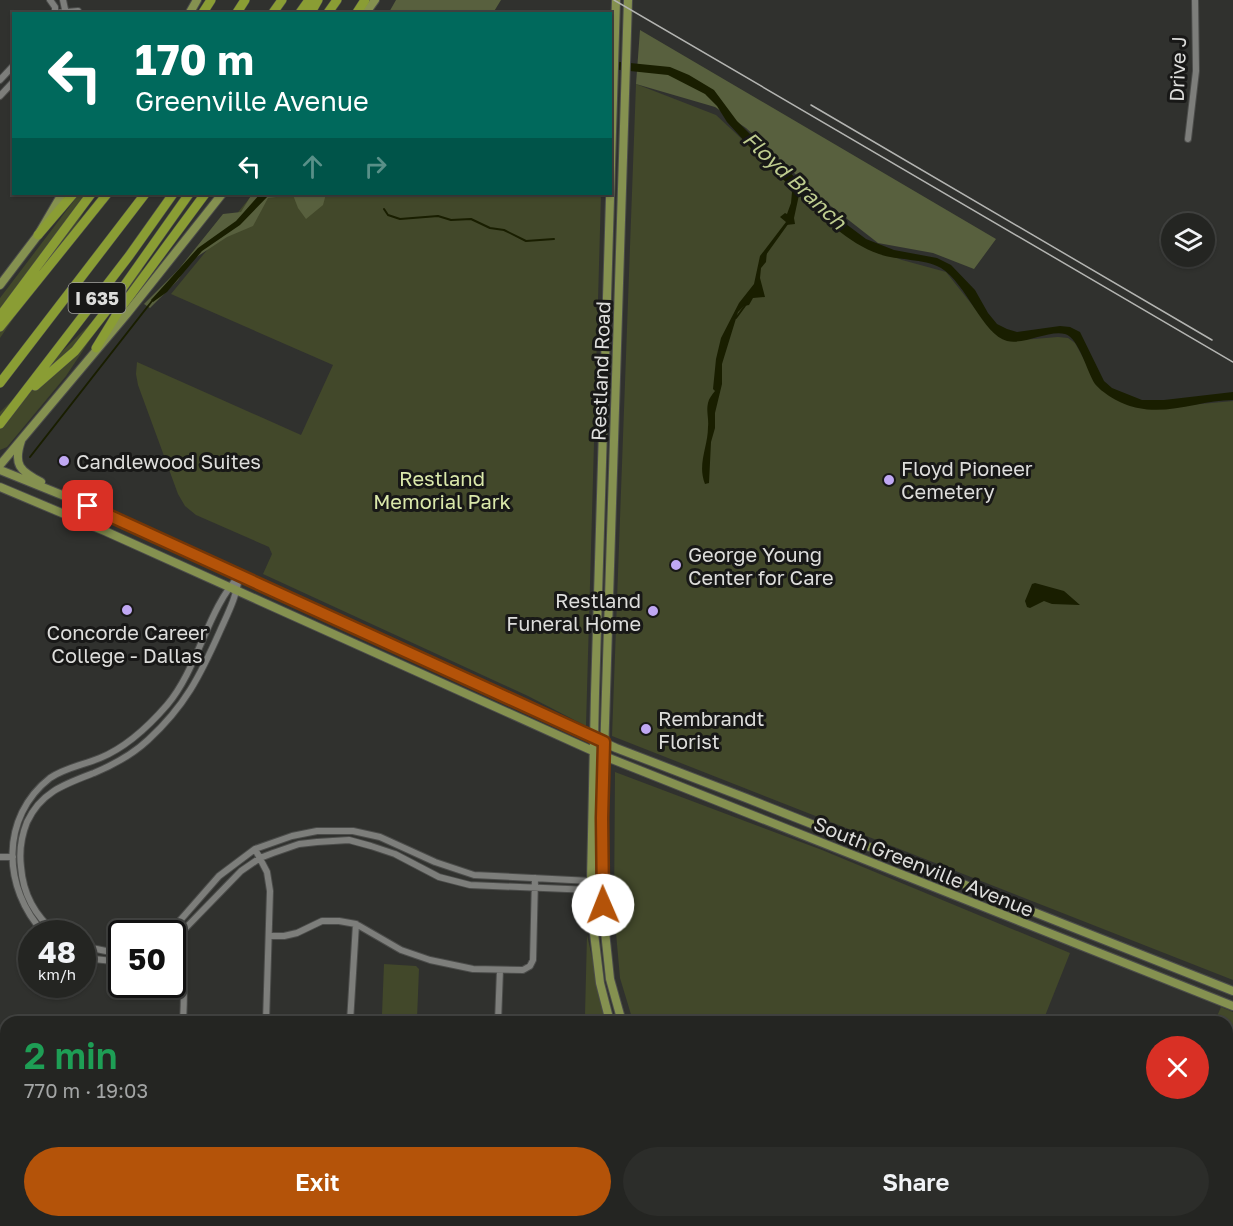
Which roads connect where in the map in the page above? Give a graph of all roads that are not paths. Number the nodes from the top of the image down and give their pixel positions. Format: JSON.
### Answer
{"nodes":[{"id":1,"x":213,"y":0,"type":"edge"},
{"id":2,"x":616,"y":0,"type":"edge"},
{"id":3,"x":628,"y":0,"type":"edge"},
{"id":4,"x":1195,"y":0,"type":"edge"},
{"id":5,"x":204,"y":12,"type":"edge"},
{"id":6,"x":616,"y":29,"type":"junction"},
{"id":7,"x":627,"y":29,"type":"junction"},
{"id":8,"x":12,"y":67,"type":"edge"},
{"id":9,"x":0,"y":80,"type":"edge"},
{"id":10,"x":12,"y":83,"type":"edge"},
{"id":11,"x":0,"y":96,"type":"edge"},
{"id":12,"x":1188,"y":139,"type":"dead end"},
{"id":13,"x":612,"y":166,"type":"edge"},
{"id":14,"x":61,"y":195,"type":"edge"},
{"id":15,"x":72,"y":195,"type":"edge"},
{"id":16,"x":90,"y":195,"type":"edge"},
{"id":17,"x":106,"y":195,"type":"edge"},
{"id":18,"x":144,"y":195,"type":"edge"},
{"id":19,"x":172,"y":195,"type":"edge"},
{"id":20,"x":188,"y":195,"type":"edge"},
{"id":21,"x":205,"y":195,"type":"edge"},
{"id":22,"x":221,"y":195,"type":"edge"},
{"id":23,"x":611,"y":195,"type":"edge"},
{"id":24,"x":38,"y":235,"type":"junction"},
{"id":25,"x":0,"y":285,"type":"edge"},
{"id":26,"x":0,"y":316,"type":"edge"},
{"id":27,"x":0,"y":327,"type":"edge"},
{"id":28,"x":96,"y":348,"type":"junction"},
{"id":29,"x":0,"y":383,"type":"edge"},
{"id":30,"x":20,"y":400,"type":"junction"},
{"id":31,"x":0,"y":424,"type":"edge"},
{"id":32,"x":23,"y":436,"type":"junction"},
{"id":33,"x":0,"y":465,"type":"edge"},
{"id":34,"x":0,"y":470,"type":"edge"},
{"id":35,"x":0,"y":488,"type":"edge"},
{"id":36,"x":50,"y":491,"type":"junction"},
{"id":37,"x":138,"y":529,"type":"junction"},
{"id":38,"x":132,"y":543,"type":"junction"},
{"id":39,"x":240,"y":575,"type":"junction"},
{"id":40,"x":228,"y":587,"type":"junction"},
{"id":41,"x":238,"y":591,"type":"junction"},
{"id":42,"x":399,"y":648,"type":"junction"},
{"id":43,"x":394,"y":661,"type":"junction"},
{"id":44,"x":174,"y":697,"type":"junction"},
{"id":45,"x":183,"y":704,"type":"junction"},
{"id":46,"x":593,"y":738,"type":"junction"},
{"id":47,"x":604,"y":742,"type":"junction"},
{"id":48,"x":593,"y":751,"type":"junction"},
{"id":49,"x":604,"y":756,"type":"junction"},
{"id":50,"x":655,"y":764,"type":"junction"},
{"id":51,"x":651,"y":775,"type":"junction"},
{"id":52,"x":705,"y":782,"type":"junction"},
{"id":53,"x":699,"y":794,"type":"junction"},
{"id":54,"x":255,"y":849,"type":"junction"},
{"id":55,"x":0,"y":857,"type":"edge"},
{"id":56,"x":10,"y":857,"type":"junction"},
{"id":57,"x":20,"y":858,"type":"junction"},
{"id":58,"x":260,"y":858,"type":"junction"},
{"id":59,"x":536,"y":878,"type":"junction"},
{"id":60,"x":591,"y":885,"type":"junction"},
{"id":61,"x":536,"y":888,"type":"junction"},
{"id":62,"x":33,"y":920,"type":"edge"},
{"id":63,"x":43,"y":920,"type":"edge"},
{"id":64,"x":180,"y":920,"type":"edge"},
{"id":65,"x":356,"y":924,"type":"junction"},
{"id":66,"x":186,"y":927,"type":"edge"},
{"id":67,"x":270,"y":936,"type":"junction"},
{"id":68,"x":1096,"y":937,"type":"junction"},
{"id":69,"x":1090,"y":950,"type":"junction"},
{"id":70,"x":500,"y":970,"type":"junction"},
{"id":71,"x":1224,"y":988,"type":"junction"},
{"id":72,"x":1233,"y":991,"type":"edge"},
{"id":73,"x":184,"y":998,"type":"edge"},
{"id":74,"x":1218,"y":1001,"type":"junction"},
{"id":75,"x":1233,"y":1006,"type":"edge"},
{"id":76,"x":183,"y":1016,"type":"edge"},
{"id":77,"x":266,"y":1016,"type":"edge"},
{"id":78,"x":350,"y":1016,"type":"edge"},
{"id":79,"x":498,"y":1016,"type":"edge"},
{"id":80,"x":608,"y":1016,"type":"edge"},
{"id":81,"x":620,"y":1016,"type":"edge"}],
"edges":[{"from":1,"to":5,"type":"highway"},
{"from":2,"to":6,"type":"main road","name":"Restland Road"},
{"from":3,"to":7,"type":"main road","name":"Restland Road"},
{"from":4,"to":12,"type":"street","name":"Drive J"},
{"from":6,"to":7,"type":"main road"},
{"from":6,"to":13,"type":"main road","name":"Restland Road"},
{"from":7,"to":47,"type":"main road","name":"Restland Road"},
{"from":8,"to":9,"type":"street"},
{"from":10,"to":11,"type":"street"},
{"from":14,"to":24,"type":"main road"},
{"from":15,"to":24,"type":"highway"},
{"from":16,"to":26,"type":"highway"},
{"from":17,"to":27,"type":"highway","number":"I 635"},
{"from":18,"to":29,"type":"highway"},
{"from":19,"to":30,"type":"highway","number":"I 635"},
{"from":20,"to":30,"type":"highway"},
{"from":21,"to":28,"type":"highway"},
{"from":22,"to":28,"type":"main road"},
{"from":23,"to":46,"type":"main road","name":"Restland Road"},
{"from":24,"to":25,"type":"main road"},
{"from":28,"to":32,"type":"main road"},
{"from":30,"to":31,"type":"highway","number":"I 635"},
{"from":32,"to":33,"type":"main road"},
{"from":32,"to":36,"type":"main road"},
{"from":34,"to":36,"type":"main road"},
{"from":35,"to":38,"type":"main road","name":"South Greenville Avenue"},
{"from":36,"to":37,"type":"main road","name":"South Greenville Avenue"},
{"from":37,"to":38,"type":"main road"},
{"from":37,"to":39,"type":"main road","name":"South Greenville Avenue"},
{"from":38,"to":40,"type":"main road","name":"South Greenville Avenue"},
{"from":39,"to":40,"type":"street"},
{"from":39,"to":41,"type":"street"},
{"from":39,"to":42,"type":"main road","name":"South Greenville Avenue"},
{"from":40,"to":41,"type":"main road","name":"South Greenville Avenue"},
{"from":40,"to":44,"type":"street"},
{"from":41,"to":43,"type":"main road","name":"South Greenville Avenue"},
{"from":41,"to":45,"type":"street"},
{"from":42,"to":43,"type":"main road"},
{"from":42,"to":46,"type":"main road","name":"South Greenville Avenue"},
{"from":43,"to":48,"type":"main road","name":"South Greenville Avenue"},
{"from":44,"to":45,"type":"street"},
{"from":44,"to":56,"type":"street"},
{"from":45,"to":57,"type":"street"},
{"from":46,"to":47,"type":"main road","name":"South Greenville Avenue"},
{"from":46,"to":48,"type":"main road","name":"Restland Road"},
{"from":47,"to":49,"type":"main road","name":"Restland Road"},
{"from":47,"to":50,"type":"main road","name":"South Greenville Avenue"},
{"from":48,"to":49,"type":"main road","name":"South Greenville Avenue"},
{"from":48,"to":60,"type":"main road","name":"Restland Road"},
{"from":49,"to":51,"type":"main road","name":"South Greenville Avenue"},
{"from":49,"to":81,"type":"main road","name":"Restland Road"},
{"from":50,"to":51,"type":"main road"},
{"from":50,"to":52,"type":"main road","name":"South Greenville Avenue"},
{"from":51,"to":53,"type":"main road","name":"South Greenville Avenue"},
{"from":52,"to":53,"type":"main road"},
{"from":52,"to":68,"type":"main road","name":"South Greenville Avenue"},
{"from":53,"to":69,"type":"main road","name":"South Greenville Avenue"},
{"from":54,"to":58,"type":"street"},
{"from":54,"to":59,"type":"street"},
{"from":54,"to":64,"type":"street"},
{"from":55,"to":56,"type":"street"},
{"from":56,"to":57,"type":"street"},
{"from":56,"to":62,"type":"street"},
{"from":57,"to":63,"type":"street"},
{"from":58,"to":61,"type":"street"},
{"from":58,"to":66,"type":"street"},
{"from":58,"to":67,"type":"street"},
{"from":59,"to":60,"type":"street"},
{"from":59,"to":61,"type":"street"},
{"from":60,"to":61,"type":"street"},
{"from":60,"to":80,"type":"main road","name":"Restland Road"},
{"from":61,"to":70,"type":"street"},
{"from":65,"to":67,"type":"street"},
{"from":65,"to":70,"type":"street"},
{"from":65,"to":78,"type":"street"},
{"from":67,"to":77,"type":"street"},
{"from":68,"to":69,"type":"main road"},
{"from":68,"to":71,"type":"main road","name":"South Greenville Avenue"},
{"from":69,"to":74,"type":"main road","name":"South Greenville Avenue"},
{"from":70,"to":79,"type":"street"},
{"from":71,"to":72,"type":"main road","name":"South Greenville Avenue"},
{"from":71,"to":74,"type":"main road"},
{"from":73,"to":76,"type":"street"},
{"from":74,"to":75,"type":"main road","name":"South Greenville Avenue"}]}
